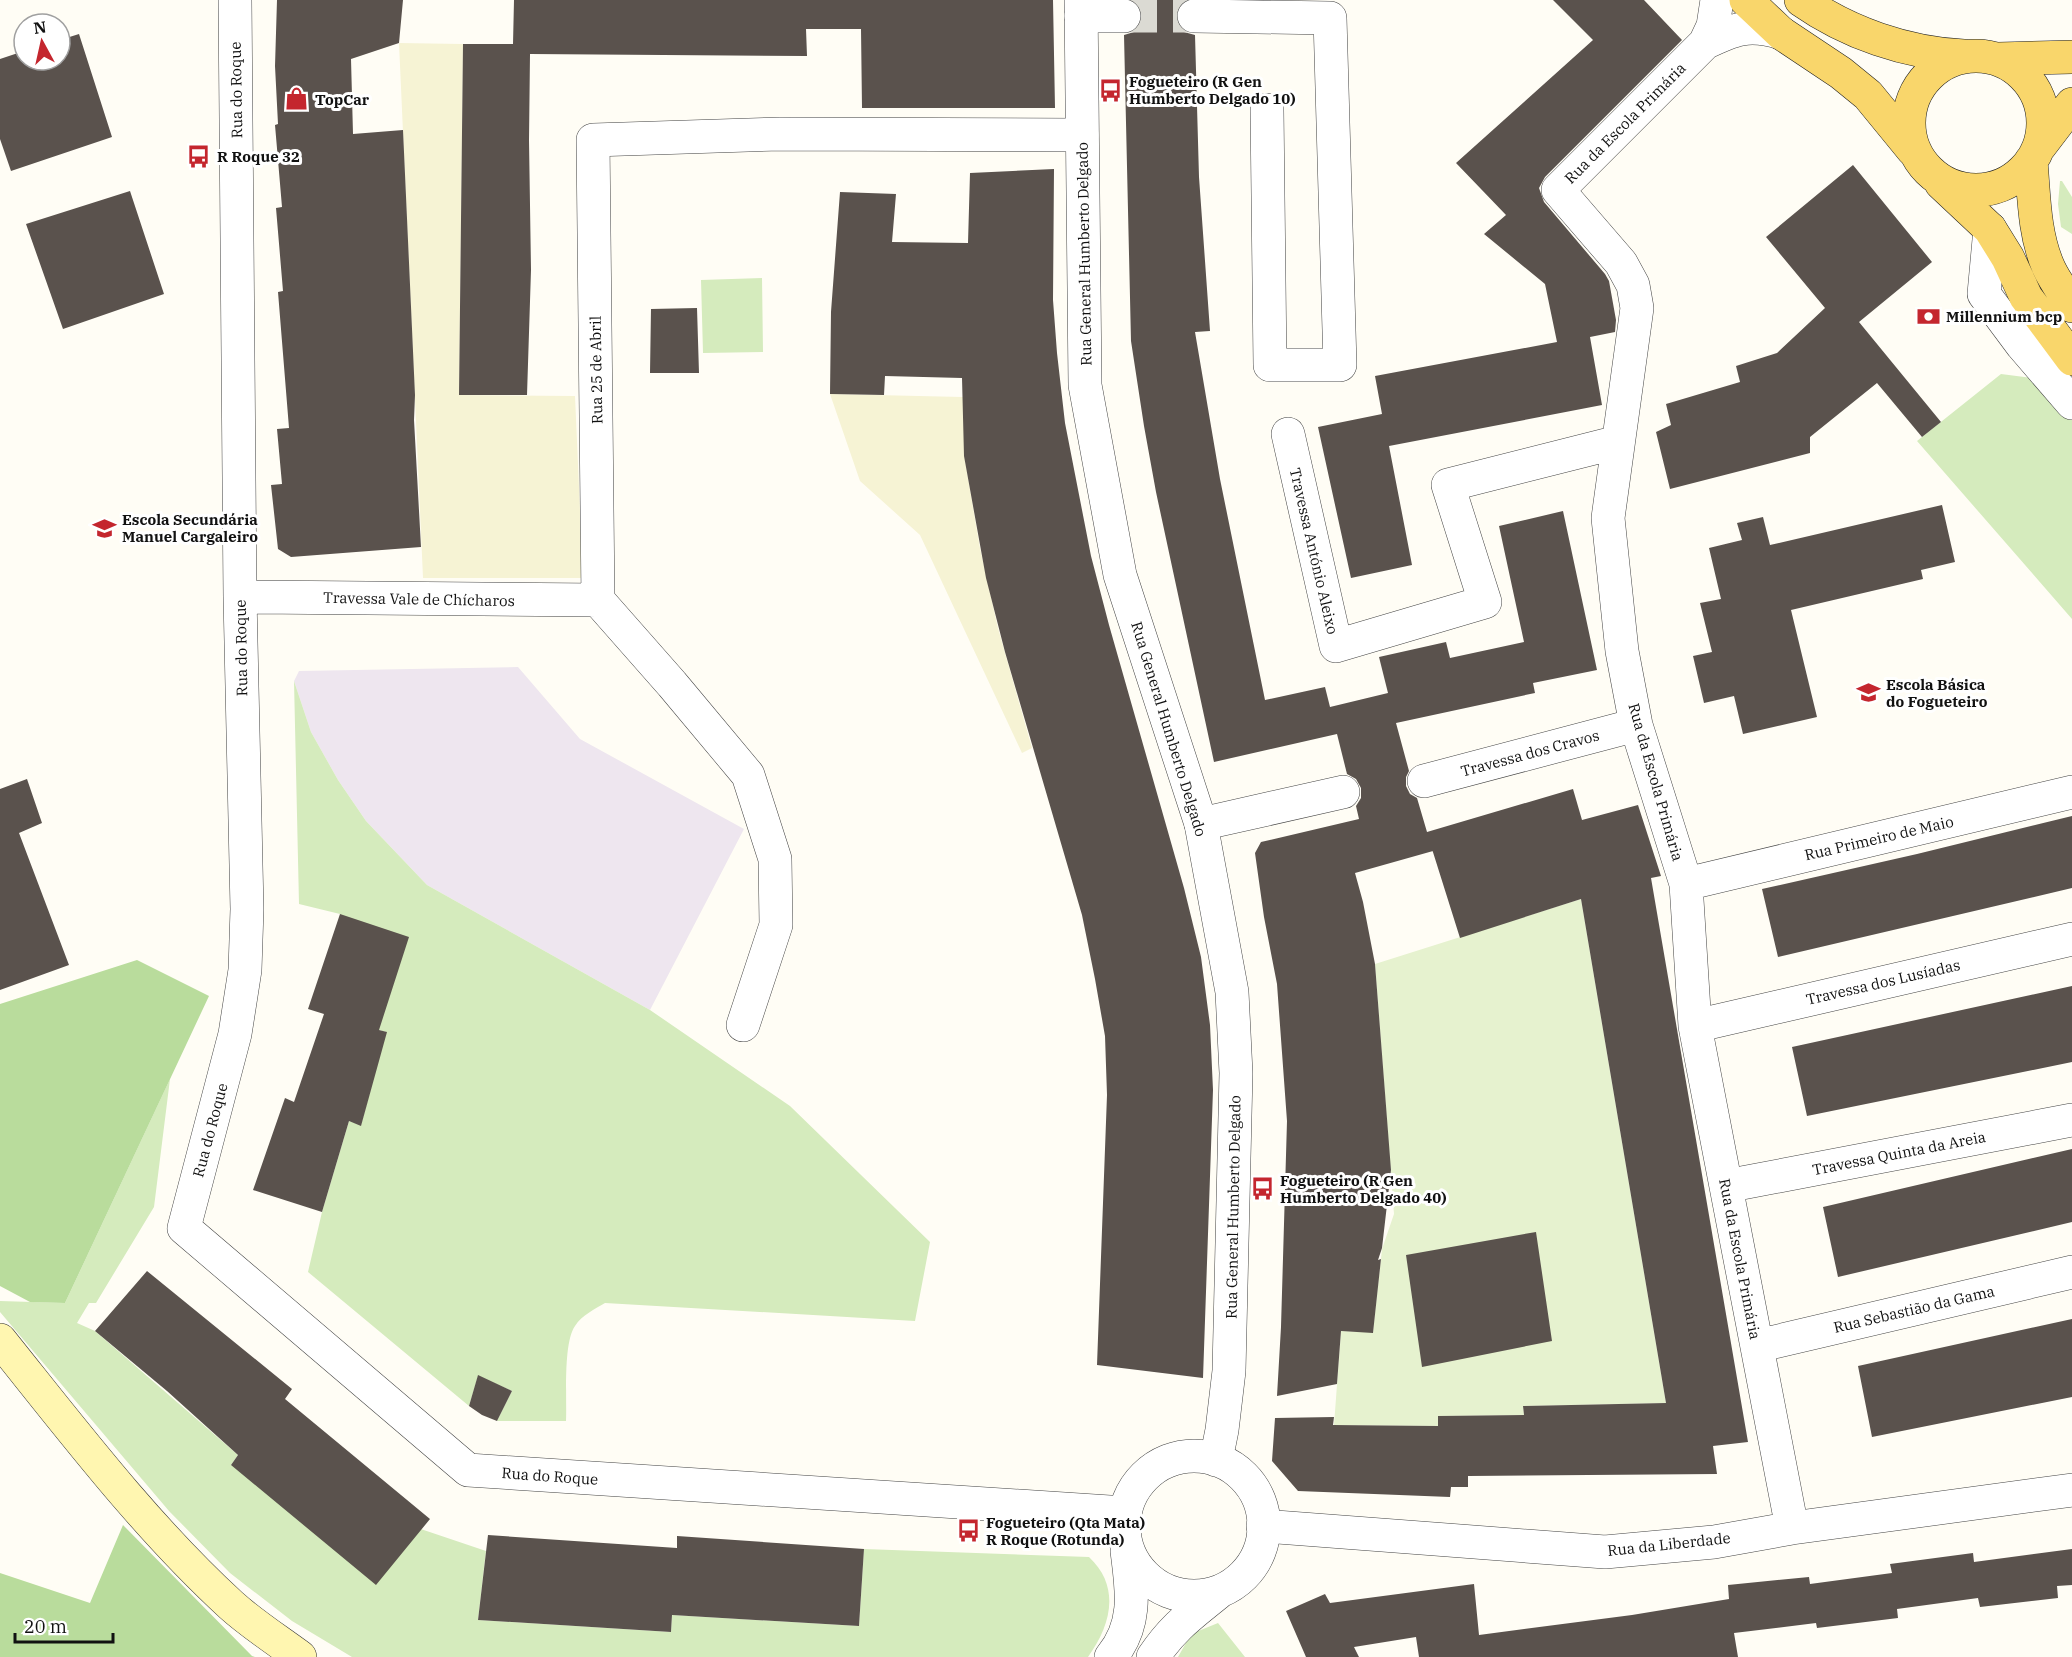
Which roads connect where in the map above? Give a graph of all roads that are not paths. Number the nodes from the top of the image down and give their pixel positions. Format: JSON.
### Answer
{"nodes":[{"id":1,"x":235,"y":0,"type":"edge"},
{"id":2,"x":1716,"y":0,"type":"edge"},
{"id":3,"x":1746,"y":0,"type":"edge"},
{"id":4,"x":1801,"y":0,"type":"edge"},
{"id":5,"x":1081,"y":8,"type":"edge"},
{"id":6,"x":1124,"y":16,"type":"tunnel mouth"},
{"id":7,"x":1194,"y":16,"type":"tunnel mouth"},
{"id":8,"x":1781,"y":33,"type":"junction"},
{"id":9,"x":1705,"y":43,"type":"junction"},
{"id":10,"x":1964,"y":56,"type":"junction"},
{"id":11,"x":2072,"y":57,"type":"edge"},
{"id":12,"x":1998,"y":59,"type":"junction"},
{"id":13,"x":2072,"y":104,"type":"edge"},
{"id":14,"x":1267,"y":110,"type":"dead end"},
{"id":15,"x":1082,"y":135,"type":"junction"},
{"id":16,"x":1913,"y":150,"type":"junction"},
{"id":17,"x":2036,"y":154,"type":"junction"},
{"id":18,"x":1936,"y":177,"type":"junction"},
{"id":19,"x":1990,"y":229,"type":"junction"},
{"id":20,"x":2072,"y":306,"type":"edge"},
{"id":21,"x":2072,"y":359,"type":"edge"},
{"id":22,"x":2072,"y":403,"type":"edge"},
{"id":23,"x":1288,"y":434,"type":"dead end"},
{"id":24,"x":1618,"y":442,"type":"junction"},
{"id":25,"x":240,"y":597,"type":"junction"},
{"id":26,"x":598,"y":600,"type":"junction"},
{"id":27,"x":1636,"y":725,"type":"junction"},
{"id":28,"x":1424,"y":781,"type":"dead end"},
{"id":29,"x":1343,"y":792,"type":"dead end"},
{"id":30,"x":2072,"y":792,"type":"edge"},
{"id":31,"x":1201,"y":824,"type":"junction"},
{"id":32,"x":1686,"y":884,"type":"junction"},
{"id":33,"x":2072,"y":939,"type":"edge"},
{"id":34,"x":743,"y":1025,"type":"dead end"},
{"id":35,"x":1695,"y":1026,"type":"junction"},
{"id":36,"x":2072,"y":1120,"type":"edge"},
{"id":37,"x":1726,"y":1186,"type":"junction"},
{"id":38,"x":2072,"y":1272,"type":"edge"},
{"id":39,"x":0,"y":1340,"type":"edge"},
{"id":40,"x":1757,"y":1346,"type":"junction"},
{"id":41,"x":1216,"y":1460,"type":"junction"},
{"id":42,"x":2072,"y":1490,"type":"edge"},
{"id":43,"x":1125,"y":1513,"type":"junction"},
{"id":44,"x":1263,"y":1526,"type":"junction"},
{"id":45,"x":1792,"y":1528,"type":"junction"},
{"id":46,"x":1127,"y":1551,"type":"junction"},
{"id":47,"x":1219,"y":1592,"type":"junction"},
{"id":48,"x":1155,"y":1655,"type":"edge"},
{"id":49,"x":300,"y":1657,"type":"edge"},
{"id":50,"x":1111,"y":1657,"type":"edge"}],
"edges":[{"from":1,"to":25,"type":"street","name":"Rua do Roque"},
{"from":2,"to":9,"type":"street","name":"Rua da Escola Primária"},
{"from":3,"to":8,"type":"main road"},
{"from":4,"to":10,"type":"main road"},
{"from":5,"to":6,"type":"street"},
{"from":5,"to":15,"type":"street","name":"Rua General Humberto Delgado"},
{"from":7,"to":14,"type":"street"},
{"from":8,"to":9,"type":"street","name":"Rua da Escola Primária"},
{"from":8,"to":16,"type":"main road"},
{"from":9,"to":24,"type":"street","name":"Rua da Escola Primária"},
{"from":10,"to":12,"type":"main road"},
{"from":10,"to":16,"type":"main road"},
{"from":11,"to":12,"type":"main road"},
{"from":12,"to":17,"type":"main road"},
{"from":13,"to":17,"type":"main road"},
{"from":15,"to":26,"type":"street","name":"Rua 25 de Abril"},
{"from":15,"to":31,"type":"street","name":"Rua General Humberto Delgado"},
{"from":16,"to":18,"type":"main road"},
{"from":17,"to":18,"type":"main road"},
{"from":17,"to":20,"type":"main road"},
{"from":18,"to":19,"type":"main road"},
{"from":19,"to":21,"type":"main road"},
{"from":19,"to":22,"type":"street"},
{"from":23,"to":24,"type":"street","name":"Travessa António Aleixo"},
{"from":24,"to":27,"type":"street","name":"Rua da Escola Primária"},
{"from":25,"to":26,"type":"street","name":"Travessa Vale de Chícharos"},
{"from":25,"to":43,"type":"street","name":"Rua do Roque"},
{"from":26,"to":34,"type":"street"},
{"from":27,"to":28,"type":"street","name":"Travessa dos Cravos"},
{"from":27,"to":32,"type":"street","name":"Rua da Escola Primária"},
{"from":29,"to":31,"type":"street"},
{"from":30,"to":32,"type":"street","name":"Rua Primeiro de Maio"},
{"from":31,"to":41,"type":"street","name":"Rua General Humberto Delgado"},
{"from":32,"to":35,"type":"street","name":"Rua da Escola Primária"},
{"from":33,"to":35,"type":"street","name":"Travessa dos Lusíadas"},
{"from":35,"to":37,"type":"street","name":"Rua da Escola Primária"},
{"from":36,"to":37,"type":"street","name":"Travessa Quinta da Areia"},
{"from":37,"to":40,"type":"street","name":"Rua da Escola Primária"},
{"from":38,"to":40,"type":"street","name":"Rua Sebastião da Gama"},
{"from":39,"to":49,"type":"main road"},
{"from":40,"to":45,"type":"street","name":"Rua da Escola Primária"},
{"from":41,"to":43,"type":"street"},
{"from":41,"to":44,"type":"street"},
{"from":42,"to":45,"type":"street","name":"Rua da Liberdade"},
{"from":43,"to":46,"type":"street"},
{"from":44,"to":45,"type":"street","name":"Rua da Liberdade"},
{"from":44,"to":47,"type":"street"},
{"from":46,"to":47,"type":"street"},
{"from":46,"to":50,"type":"street"},
{"from":47,"to":48,"type":"street"}]}
